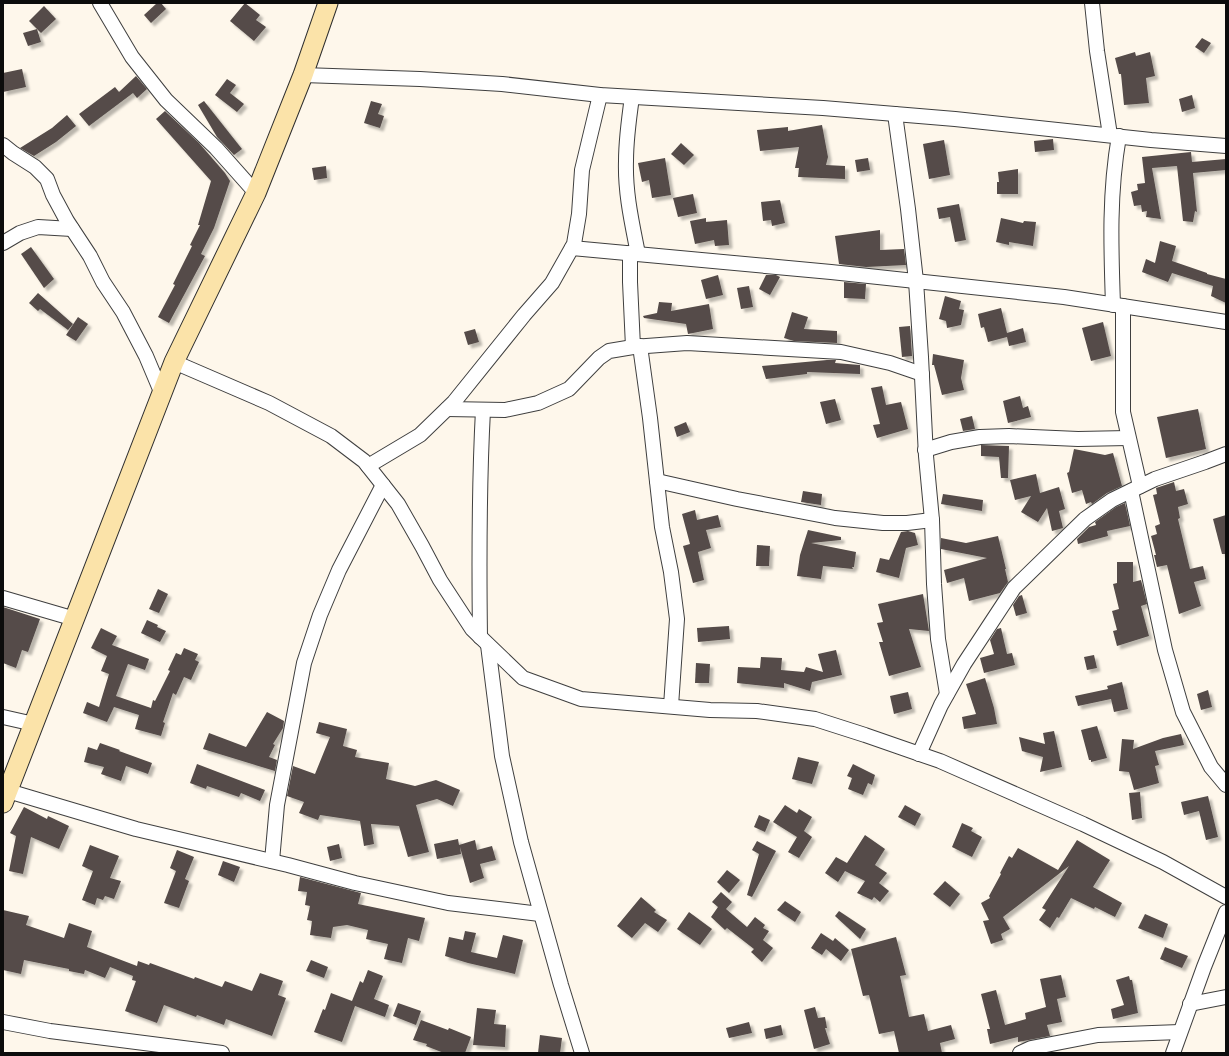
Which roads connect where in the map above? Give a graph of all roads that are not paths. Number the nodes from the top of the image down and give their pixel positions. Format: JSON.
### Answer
{"nodes":[{"id":1,"x":100,"y":3,"type":"edge"},
{"id":2,"x":328,"y":3,"type":"edge"},
{"id":3,"x":1092,"y":3,"type":"edge"},
{"id":4,"x":303,"y":75,"type":"junction"},
{"id":5,"x":600,"y":95,"type":"junction"},
{"id":6,"x":632,"y":96,"type":"junction"},
{"id":7,"x":895,"y":114,"type":"junction"},
{"id":8,"x":1115,"y":136,"type":"junction"},
{"id":9,"x":3,"y":145,"type":"edge"},
{"id":10,"x":1226,"y":146,"type":"edge"},
{"id":11,"x":256,"y":193,"type":"junction"},
{"id":12,"x":72,"y":229,"type":"junction"},
{"id":13,"x":3,"y":243,"type":"edge"},
{"id":14,"x":572,"y":248,"type":"junction"},
{"id":15,"x":634,"y":253,"type":"junction"},
{"id":16,"x":916,"y":281,"type":"junction"},
{"id":17,"x":1118,"y":305,"type":"junction"},
{"id":18,"x":1226,"y":322,"type":"edge"},
{"id":19,"x":637,"y":346,"type":"junction"},
{"id":20,"x":174,"y":362,"type":"junction"},
{"id":21,"x":922,"y":374,"type":"junction"},
{"id":22,"x":162,"y":394,"type":"junction"},
{"id":23,"x":446,"y":409,"type":"junction"},
{"id":24,"x":483,"y":410,"type":"junction"},
{"id":25,"x":1128,"y":438,"type":"junction"},
{"id":26,"x":925,"y":450,"type":"junction"},
{"id":27,"x":1226,"y":454,"type":"edge"},
{"id":28,"x":368,"y":466,"type":"junction"},
{"id":29,"x":657,"y":480,"type":"junction"},
{"id":30,"x":383,"y":485,"type":"junction"},
{"id":31,"x":1135,"y":488,"type":"junction"},
{"id":32,"x":932,"y":520,"type":"junction"},
{"id":33,"x":3,"y":598,"type":"edge"},
{"id":34,"x":75,"y":619,"type":"junction"},
{"id":35,"x":484,"y":641,"type":"junction"},
{"id":36,"x":947,"y":694,"type":"junction"},
{"id":37,"x":671,"y":706,"type":"junction"},
{"id":38,"x":3,"y":717,"type":"edge"},
{"id":39,"x":34,"y":724,"type":"junction"},
{"id":40,"x":919,"y":754,"type":"junction"},
{"id":41,"x":1226,"y":785,"type":"edge"},
{"id":42,"x":5,"y":797,"type":"edge"},
{"id":43,"x":272,"y":861,"type":"junction"},
{"id":44,"x":1226,"y":897,"type":"edge"},
{"id":45,"x":540,"y":914,"type":"junction"},
{"id":46,"x":1225,"y":916,"type":"edge"},
{"id":47,"x":1226,"y":997,"type":"edge"},
{"id":48,"x":1190,"y":1004,"type":"junction"},
{"id":49,"x":3,"y":1022,"type":"edge"},
{"id":50,"x":1180,"y":1032,"type":"junction"},
{"id":51,"x":222,"y":1053,"type":"edge"},
{"id":52,"x":582,"y":1053,"type":"edge"},
{"id":53,"x":1020,"y":1053,"type":"edge"},
{"id":54,"x":1173,"y":1053,"type":"edge"}],
"edges":[{"from":1,"to":11,"type":"street"},
{"from":2,"to":4,"type":"street"},
{"from":3,"to":8,"type":"street"},
{"from":4,"to":5,"type":"street"},
{"from":4,"to":11,"type":"street"},
{"from":5,"to":6,"type":"street"},
{"from":5,"to":14,"type":"street"},
{"from":6,"to":7,"type":"street"},
{"from":6,"to":15,"type":"street"},
{"from":7,"to":8,"type":"street"},
{"from":7,"to":16,"type":"street"},
{"from":8,"to":10,"type":"street"},
{"from":8,"to":17,"type":"street"},
{"from":9,"to":12,"type":"street"},
{"from":11,"to":20,"type":"street"},
{"from":12,"to":13,"type":"street"},
{"from":12,"to":22,"type":"street"},
{"from":14,"to":15,"type":"street"},
{"from":14,"to":23,"type":"street"},
{"from":15,"to":16,"type":"street"},
{"from":15,"to":19,"type":"street"},
{"from":16,"to":17,"type":"street"},
{"from":16,"to":21,"type":"street"},
{"from":17,"to":18,"type":"street"},
{"from":17,"to":25,"type":"street"},
{"from":19,"to":21,"type":"street"},
{"from":19,"to":24,"type":"street"},
{"from":19,"to":29,"type":"street"},
{"from":20,"to":22,"type":"street"},
{"from":20,"to":28,"type":"street"},
{"from":21,"to":26,"type":"street"},
{"from":22,"to":34,"type":"street"},
{"from":23,"to":24,"type":"street"},
{"from":23,"to":28,"type":"street"},
{"from":24,"to":35,"type":"street"},
{"from":25,"to":26,"type":"street"},
{"from":25,"to":31,"type":"street"},
{"from":26,"to":32,"type":"street"},
{"from":27,"to":31,"type":"street"},
{"from":28,"to":30,"type":"street"},
{"from":29,"to":32,"type":"street"},
{"from":29,"to":37,"type":"street"},
{"from":30,"to":35,"type":"street"},
{"from":30,"to":43,"type":"street"},
{"from":31,"to":36,"type":"street"},
{"from":31,"to":41,"type":"street"},
{"from":32,"to":36,"type":"street"},
{"from":33,"to":34,"type":"street"},
{"from":34,"to":39,"type":"street"},
{"from":35,"to":37,"type":"street"},
{"from":35,"to":45,"type":"street"},
{"from":36,"to":40,"type":"street"},
{"from":37,"to":40,"type":"street"},
{"from":38,"to":39,"type":"street"},
{"from":39,"to":42,"type":"street"},
{"from":40,"to":44,"type":"street"},
{"from":42,"to":43,"type":"street"},
{"from":43,"to":45,"type":"street"},
{"from":45,"to":52,"type":"street"},
{"from":46,"to":48,"type":"street"},
{"from":47,"to":48,"type":"street"},
{"from":48,"to":50,"type":"street"},
{"from":49,"to":51,"type":"street"},
{"from":50,"to":53,"type":"street"},
{"from":50,"to":54,"type":"street"}]}
